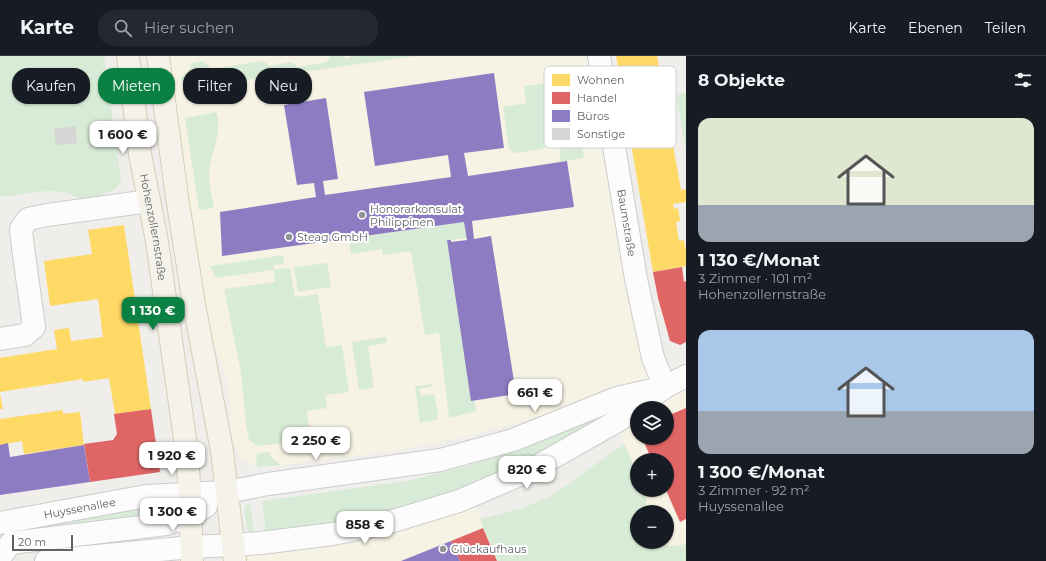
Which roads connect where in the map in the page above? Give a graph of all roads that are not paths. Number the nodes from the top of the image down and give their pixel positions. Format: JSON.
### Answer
{"nodes":[{"id":1,"x":128,"y":56,"type":"edge"},
{"id":2,"x":158,"y":56,"type":"edge"},
{"id":3,"x":599,"y":56,"type":"edge"},
{"id":4,"x":601,"y":66,"type":"edge"},
{"id":5,"x":614,"y":148,"type":"edge"},
{"id":6,"x":149,"y":201,"type":"junction"},
{"id":7,"x":0,"y":339,"type":"edge"},
{"id":8,"x":686,"y":376,"type":"edge"},
{"id":9,"x":665,"y":387,"type":"junction"},
{"id":10,"x":208,"y":496,"type":"junction"},
{"id":11,"x":190,"y":516,"type":"junction"},
{"id":12,"x":0,"y":523,"type":"edge"},
{"id":13,"x":198,"y":552,"type":"edge"},
{"id":14,"x":234,"y":553,"type":"edge"},
{"id":15,"x":0,"y":557,"type":"edge"},
{"id":16,"x":4,"y":561,"type":"edge"},
{"id":17,"x":10,"y":561,"type":"edge"},
{"id":18,"x":46,"y":561,"type":"edge"}],
"edges":[{"from":1,"to":6,"type":"main road","name":"Hohenzollernstraße"},
{"from":2,"to":10,"type":"main road"},
{"from":3,"to":4,"type":"street","name":"Baumstraße"},
{"from":5,"to":9,"type":"street","name":"Baumstraße"},
{"from":6,"to":7,"type":"street"},
{"from":6,"to":10,"type":"main road","name":"Hohenzollernstraße"},
{"from":8,"to":9,"type":"street"},
{"from":9,"to":10,"type":"street","name":"Huyssenallee"},
{"from":9,"to":14,"type":"street"},
{"from":10,"to":11,"type":"main road"},
{"from":10,"to":12,"type":"street","name":"Huyssenallee"},
{"from":10,"to":14,"type":"main road"},
{"from":11,"to":13,"type":"main road"},
{"from":11,"to":15,"type":"street"},
{"from":13,"to":14,"type":"street"},
{"from":13,"to":18,"type":"street"},
{"from":15,"to":16,"type":"street"},
{"from":15,"to":17,"type":"street"}]}
